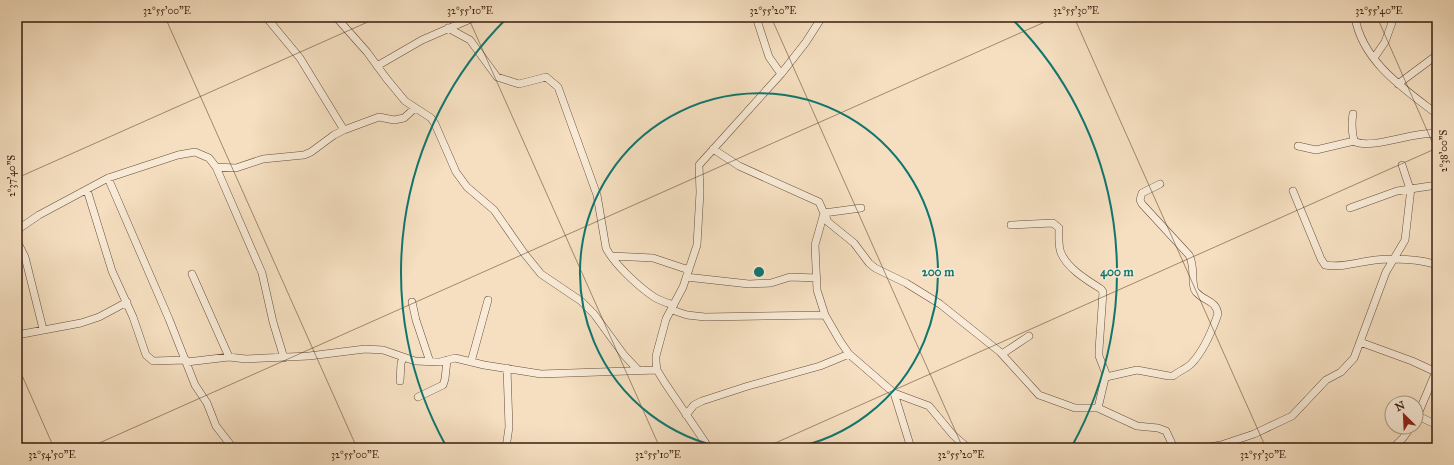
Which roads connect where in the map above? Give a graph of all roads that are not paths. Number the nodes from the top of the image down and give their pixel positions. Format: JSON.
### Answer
{"nodes":[{"id":1,"x":266,"y":17,"type":"edge"},
{"id":2,"x":336,"y":17,"type":"edge"},
{"id":3,"x":475,"y":17,"type":"edge"},
{"id":4,"x":756,"y":17,"type":"edge"},
{"id":5,"x":822,"y":17,"type":"edge"},
{"id":6,"x":1355,"y":17,"type":"edge"},
{"id":7,"x":1394,"y":17,"type":"edge"},
{"id":8,"x":448,"y":28,"type":"junction"},
{"id":9,"x":1437,"y":55,"type":"edge"},
{"id":10,"x":1374,"y":58,"type":"junction"},
{"id":11,"x":377,"y":66,"type":"junction"},
{"id":12,"x":781,"y":74,"type":"junction"},
{"id":13,"x":1398,"y":84,"type":"junction"},
{"id":14,"x":415,"y":108,"type":"junction"},
{"id":15,"x":1353,"y":114,"type":"dead end"},
{"id":16,"x":1437,"y":114,"type":"edge"},
{"id":17,"x":344,"y":130,"type":"junction"},
{"id":18,"x":1437,"y":134,"type":"edge"},
{"id":19,"x":1354,"y":141,"type":"junction"},
{"id":20,"x":1298,"y":146,"type":"dead end"},
{"id":21,"x":713,"y":150,"type":"junction"},
{"id":22,"x":1402,"y":165,"type":"dead end"},
{"id":23,"x":216,"y":167,"type":"junction"},
{"id":24,"x":108,"y":178,"type":"junction"},
{"id":25,"x":1160,"y":184,"type":"dead end"},
{"id":26,"x":1437,"y":185,"type":"edge"},
{"id":27,"x":1411,"y":189,"type":"junction"},
{"id":28,"x":87,"y":190,"type":"junction"},
{"id":29,"x":1293,"y":191,"type":"dead end"},
{"id":30,"x":861,"y":208,"type":"dead end"},
{"id":31,"x":1350,"y":208,"type":"dead end"},
{"id":32,"x":824,"y":213,"type":"junction"},
{"id":33,"x":1011,"y":224,"type":"dead end"},
{"id":34,"x":17,"y":230,"type":"edge"},
{"id":35,"x":17,"y":241,"type":"edge"},
{"id":36,"x":612,"y":256,"type":"junction"},
{"id":37,"x":1394,"y":260,"type":"junction"},
{"id":38,"x":1437,"y":266,"type":"edge"},
{"id":39,"x":687,"y":273,"type":"junction"},
{"id":40,"x":192,"y":274,"type":"dead end"},
{"id":41,"x":817,"y":278,"type":"junction"},
{"id":42,"x":488,"y":300,"type":"dead end"},
{"id":43,"x":127,"y":302,"type":"junction"},
{"id":44,"x":412,"y":302,"type":"dead end"},
{"id":45,"x":673,"y":307,"type":"junction"},
{"id":46,"x":825,"y":315,"type":"junction"},
{"id":47,"x":43,"y":329,"type":"junction"},
{"id":48,"x":17,"y":335,"type":"edge"},
{"id":49,"x":1029,"y":336,"type":"dead end"},
{"id":50,"x":1360,"y":342,"type":"junction"},
{"id":51,"x":848,"y":354,"type":"junction"},
{"id":52,"x":1002,"y":354,"type":"junction"},
{"id":53,"x":229,"y":357,"type":"junction"},
{"id":54,"x":284,"y":358,"type":"junction"},
{"id":55,"x":403,"y":358,"type":"junction"},
{"id":56,"x":447,"y":360,"type":"junction"},
{"id":57,"x":186,"y":361,"type":"junction"},
{"id":58,"x":430,"y":362,"type":"junction"},
{"id":59,"x":471,"y":362,"type":"junction"},
{"id":60,"x":507,"y":368,"type":"junction"},
{"id":61,"x":638,"y":370,"type":"junction"},
{"id":62,"x":658,"y":370,"type":"junction"},
{"id":63,"x":1436,"y":373,"type":"edge"},
{"id":64,"x":1106,"y":376,"type":"junction"},
{"id":65,"x":400,"y":381,"type":"dead end"},
{"id":66,"x":894,"y":393,"type":"junction"},
{"id":67,"x":418,"y":397,"type":"dead end"},
{"id":68,"x":1424,"y":401,"type":"edge"},
{"id":69,"x":1098,"y":408,"type":"junction"},
{"id":70,"x":686,"y":415,"type":"junction"},
{"id":71,"x":1424,"y":420,"type":"edge"},
{"id":72,"x":1437,"y":425,"type":"edge"},
{"id":73,"x":1405,"y":435,"type":"edge"},
{"id":74,"x":1222,"y":446,"type":"edge"},
{"id":75,"x":233,"y":448,"type":"edge"},
{"id":76,"x":506,"y":448,"type":"edge"},
{"id":77,"x":709,"y":448,"type":"edge"},
{"id":78,"x":911,"y":448,"type":"edge"},
{"id":79,"x":968,"y":448,"type":"edge"},
{"id":80,"x":1174,"y":448,"type":"edge"},
{"id":81,"x":1202,"y":448,"type":"edge"},
{"id":82,"x":1393,"y":448,"type":"edge"}],
"edges":[{"from":1,"to":17,"type":"street"},
{"from":2,"to":11,"type":"street"},
{"from":3,"to":8,"type":"street"},
{"from":4,"to":12,"type":"street"},
{"from":5,"to":12,"type":"street"},
{"from":6,"to":10,"type":"street"},
{"from":7,"to":10,"type":"street"},
{"from":8,"to":11,"type":"street"},
{"from":8,"to":36,"type":"street"},
{"from":9,"to":13,"type":"street"},
{"from":10,"to":13,"type":"street"},
{"from":11,"to":14,"type":"street"},
{"from":12,"to":21,"type":"street"},
{"from":13,"to":16,"type":"street"},
{"from":14,"to":17,"type":"street"},
{"from":14,"to":61,"type":"street"},
{"from":15,"to":19,"type":"street"},
{"from":17,"to":23,"type":"street"},
{"from":18,"to":19,"type":"street"},
{"from":19,"to":20,"type":"street"},
{"from":21,"to":32,"type":"street"},
{"from":21,"to":39,"type":"street"},
{"from":22,"to":27,"type":"street"},
{"from":23,"to":24,"type":"street"},
{"from":23,"to":54,"type":"street"},
{"from":24,"to":28,"type":"street"},
{"from":24,"to":57,"type":"street"},
{"from":25,"to":64,"type":"street"},
{"from":26,"to":27,"type":"street"},
{"from":27,"to":31,"type":"street"},
{"from":27,"to":37,"type":"street"},
{"from":28,"to":34,"type":"street"},
{"from":28,"to":43,"type":"street"},
{"from":29,"to":37,"type":"street"},
{"from":30,"to":32,"type":"street"},
{"from":32,"to":41,"type":"street"},
{"from":32,"to":52,"type":"street"},
{"from":33,"to":64,"type":"street"},
{"from":35,"to":47,"type":"street"},
{"from":36,"to":39,"type":"street"},
{"from":36,"to":45,"type":"street"},
{"from":37,"to":38,"type":"street"},
{"from":37,"to":50,"type":"street"},
{"from":39,"to":41,"type":"street"},
{"from":39,"to":45,"type":"street"},
{"from":40,"to":53,"type":"street"},
{"from":41,"to":46,"type":"street"},
{"from":42,"to":59,"type":"street"},
{"from":43,"to":47,"type":"street"},
{"from":43,"to":57,"type":"street"},
{"from":44,"to":58,"type":"street"},
{"from":45,"to":46,"type":"street"},
{"from":45,"to":62,"type":"street"},
{"from":46,"to":51,"type":"street"},
{"from":47,"to":48,"type":"street"},
{"from":49,"to":52,"type":"street"},
{"from":50,"to":63,"type":"street"},
{"from":50,"to":74,"type":"street"},
{"from":51,"to":66,"type":"street"},
{"from":51,"to":70,"type":"street"},
{"from":52,"to":69,"type":"street"},
{"from":53,"to":54,"type":"street"},
{"from":53,"to":57,"type":"street"},
{"from":54,"to":55,"type":"street"},
{"from":55,"to":58,"type":"street"},
{"from":55,"to":65,"type":"street"},
{"from":56,"to":58,"type":"street"},
{"from":56,"to":59,"type":"street"},
{"from":56,"to":67,"type":"street"},
{"from":57,"to":75,"type":"street"},
{"from":59,"to":60,"type":"street"},
{"from":60,"to":61,"type":"street"},
{"from":60,"to":76,"type":"street"},
{"from":61,"to":62,"type":"street"},
{"from":62,"to":70,"type":"street"},
{"from":63,"to":68,"type":"street"},
{"from":64,"to":69,"type":"street"},
{"from":66,"to":78,"type":"street"},
{"from":66,"to":79,"type":"street"},
{"from":69,"to":80,"type":"street"},
{"from":70,"to":77,"type":"street"},
{"from":71,"to":72,"type":"street"},
{"from":73,"to":82,"type":"street"},
{"from":74,"to":81,"type":"street"}]}
